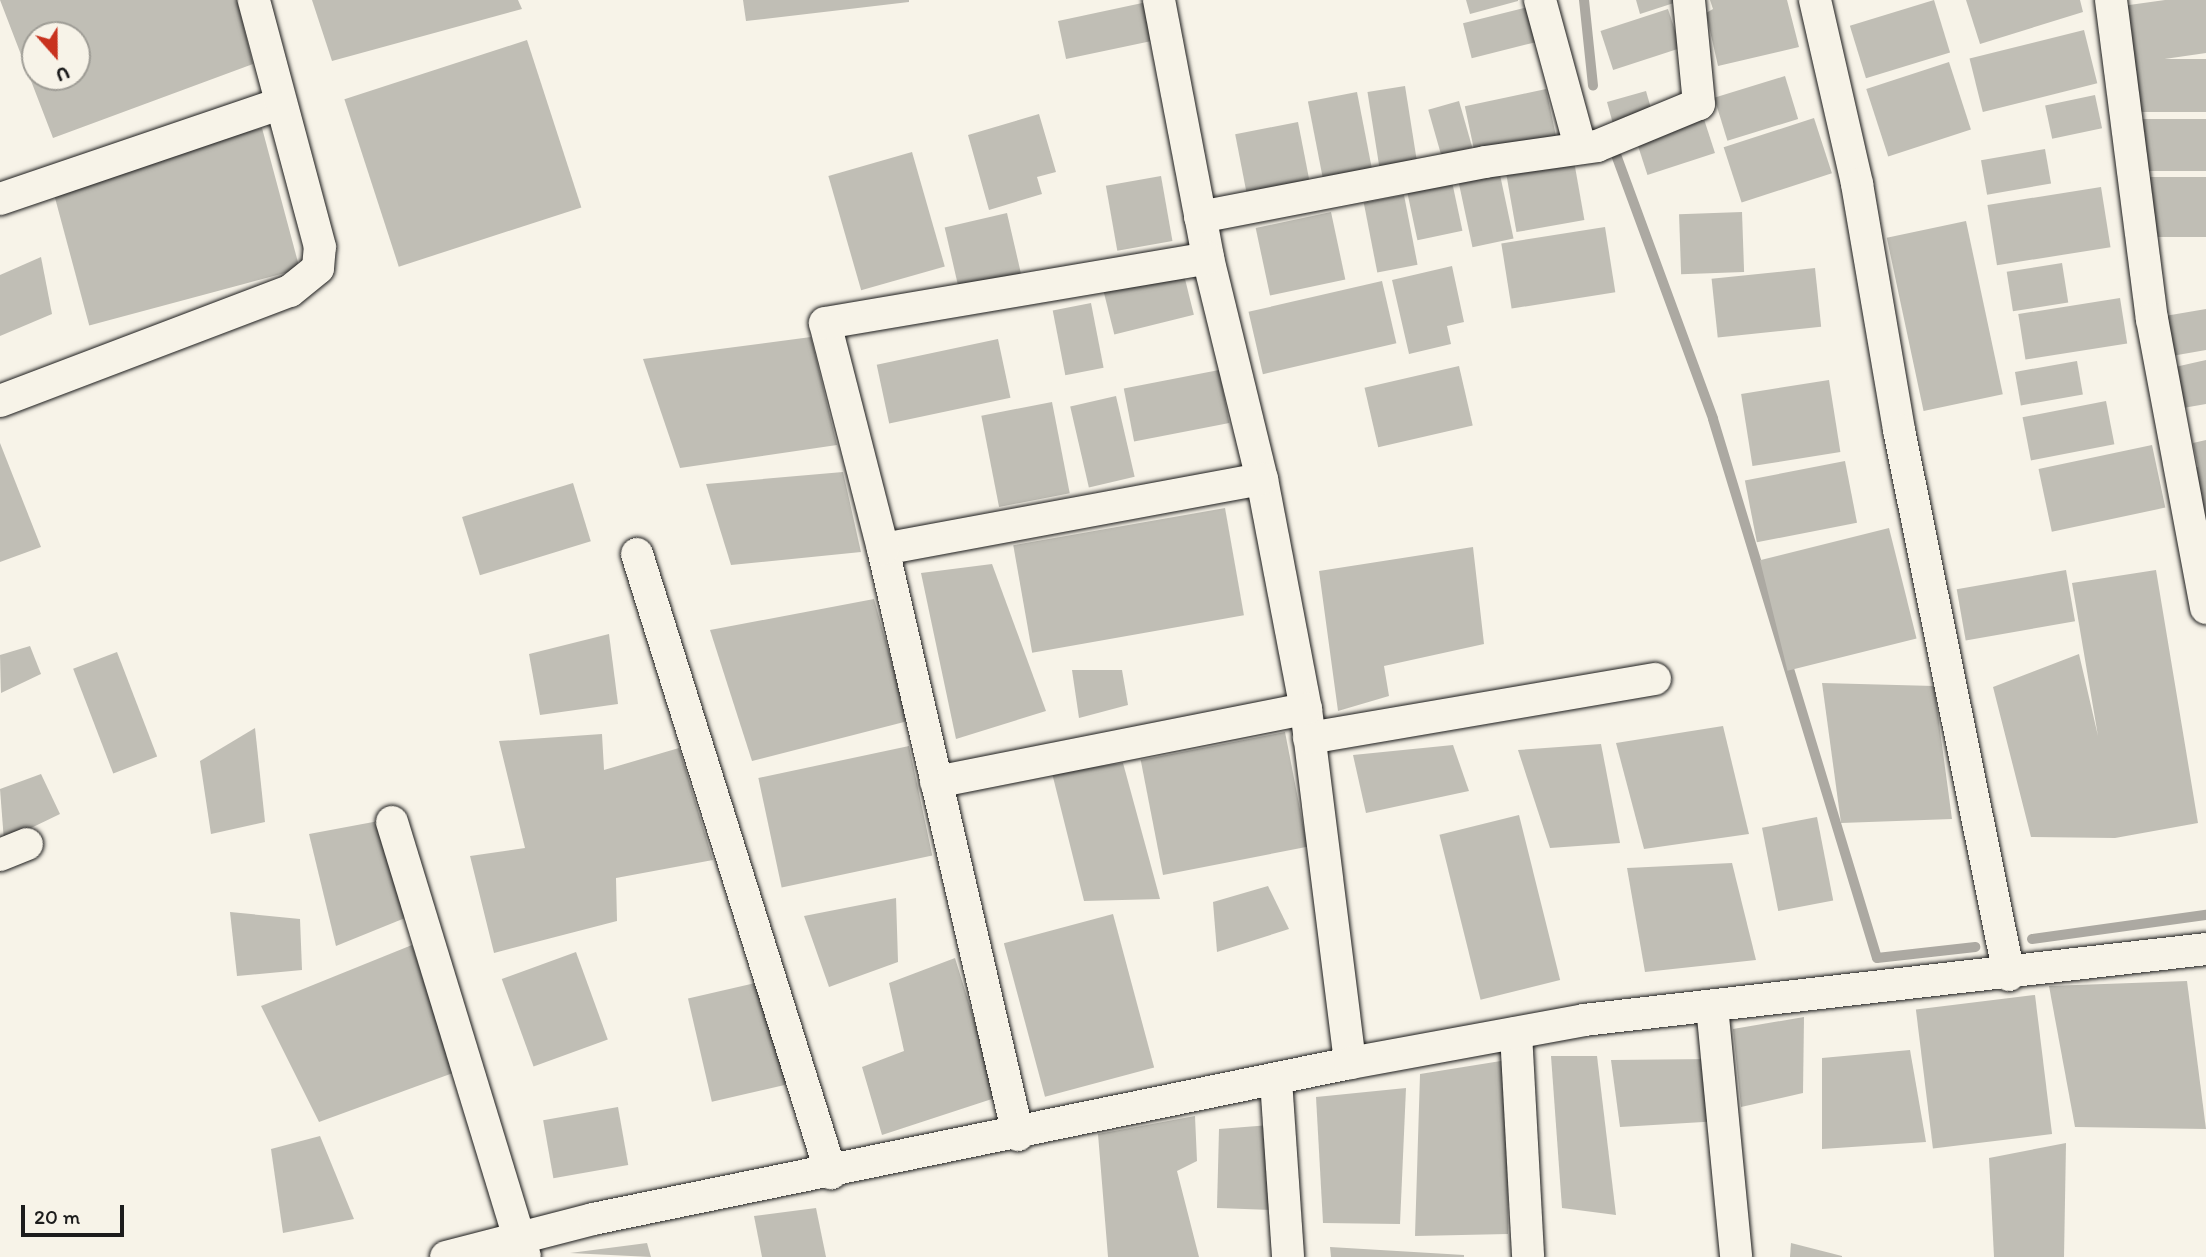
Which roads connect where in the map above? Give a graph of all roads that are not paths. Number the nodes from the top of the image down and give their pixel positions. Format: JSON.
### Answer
{"nodes":[{"id":1,"x":254,"y":0,"type":"edge"},
{"id":2,"x":1159,"y":0,"type":"edge"},
{"id":3,"x":1540,"y":0,"type":"edge"},
{"id":4,"x":1689,"y":0,"type":"edge"},
{"id":5,"x":1815,"y":0,"type":"edge"},
{"id":6,"x":2111,"y":0,"type":"edge"},
{"id":7,"x":279,"y":104,"type":"junction"},
{"id":8,"x":1580,"y":146,"type":"junction"},
{"id":9,"x":0,"y":199,"type":"edge"},
{"id":10,"x":1200,"y":217,"type":"junction"},
{"id":11,"x":1208,"y":258,"type":"junction"},
{"id":12,"x":0,"y":401,"type":"edge"},
{"id":13,"x":1262,"y":479,"type":"junction"},
{"id":14,"x":883,"y":549,"type":"junction"},
{"id":15,"x":637,"y":554,"type":"dead end"},
{"id":16,"x":2206,"y":608,"type":"edge"},
{"id":17,"x":1655,"y":679,"type":"dead end"},
{"id":18,"x":1307,"y":724,"type":"junction"},
{"id":19,"x":936,"y":782,"type":"junction"},
{"id":20,"x":391,"y":822,"type":"dead end"},
{"id":21,"x":2206,"y":949,"type":"edge"},
{"id":22,"x":2009,"y":975,"type":"junction"},
{"id":23,"x":1712,"y":1006,"type":"junction"},
{"id":24,"x":1516,"y":1033,"type":"junction"},
{"id":25,"x":1350,"y":1063,"type":"junction"},
{"id":26,"x":1276,"y":1080,"type":"junction"},
{"id":27,"x":1018,"y":1135,"type":"junction"},
{"id":28,"x":831,"y":1173,"type":"junction"},
{"id":29,"x":523,"y":1247,"type":"edge"},
{"id":30,"x":446,"y":1257,"type":"edge"},
{"id":31,"x":1288,"y":1257,"type":"edge"},
{"id":32,"x":1528,"y":1257,"type":"edge"},
{"id":33,"x":1736,"y":1257,"type":"edge"}],
"edges":[{"from":1,"to":7,"type":"street"},
{"from":2,"to":10,"type":"street"},
{"from":3,"to":8,"type":"street"},
{"from":4,"to":8,"type":"street"},
{"from":5,"to":22,"type":"street"},
{"from":6,"to":16,"type":"street"},
{"from":7,"to":9,"type":"street"},
{"from":7,"to":12,"type":"street"},
{"from":8,"to":10,"type":"street"},
{"from":10,"to":11,"type":"street"},
{"from":11,"to":13,"type":"street"},
{"from":11,"to":14,"type":"street"},
{"from":13,"to":14,"type":"street"},
{"from":13,"to":18,"type":"street"},
{"from":14,"to":19,"type":"street"},
{"from":15,"to":28,"type":"street"},
{"from":17,"to":18,"type":"street"},
{"from":18,"to":19,"type":"street"},
{"from":18,"to":25,"type":"street"},
{"from":19,"to":27,"type":"street"},
{"from":20,"to":29,"type":"street"},
{"from":21,"to":22,"type":"street"},
{"from":22,"to":23,"type":"street"},
{"from":23,"to":24,"type":"street"},
{"from":23,"to":33,"type":"street"},
{"from":24,"to":25,"type":"street"},
{"from":24,"to":32,"type":"street"},
{"from":25,"to":26,"type":"street"},
{"from":26,"to":27,"type":"street"},
{"from":26,"to":31,"type":"street"},
{"from":27,"to":28,"type":"street"},
{"from":28,"to":29,"type":"street"},
{"from":29,"to":30,"type":"street"}]}
